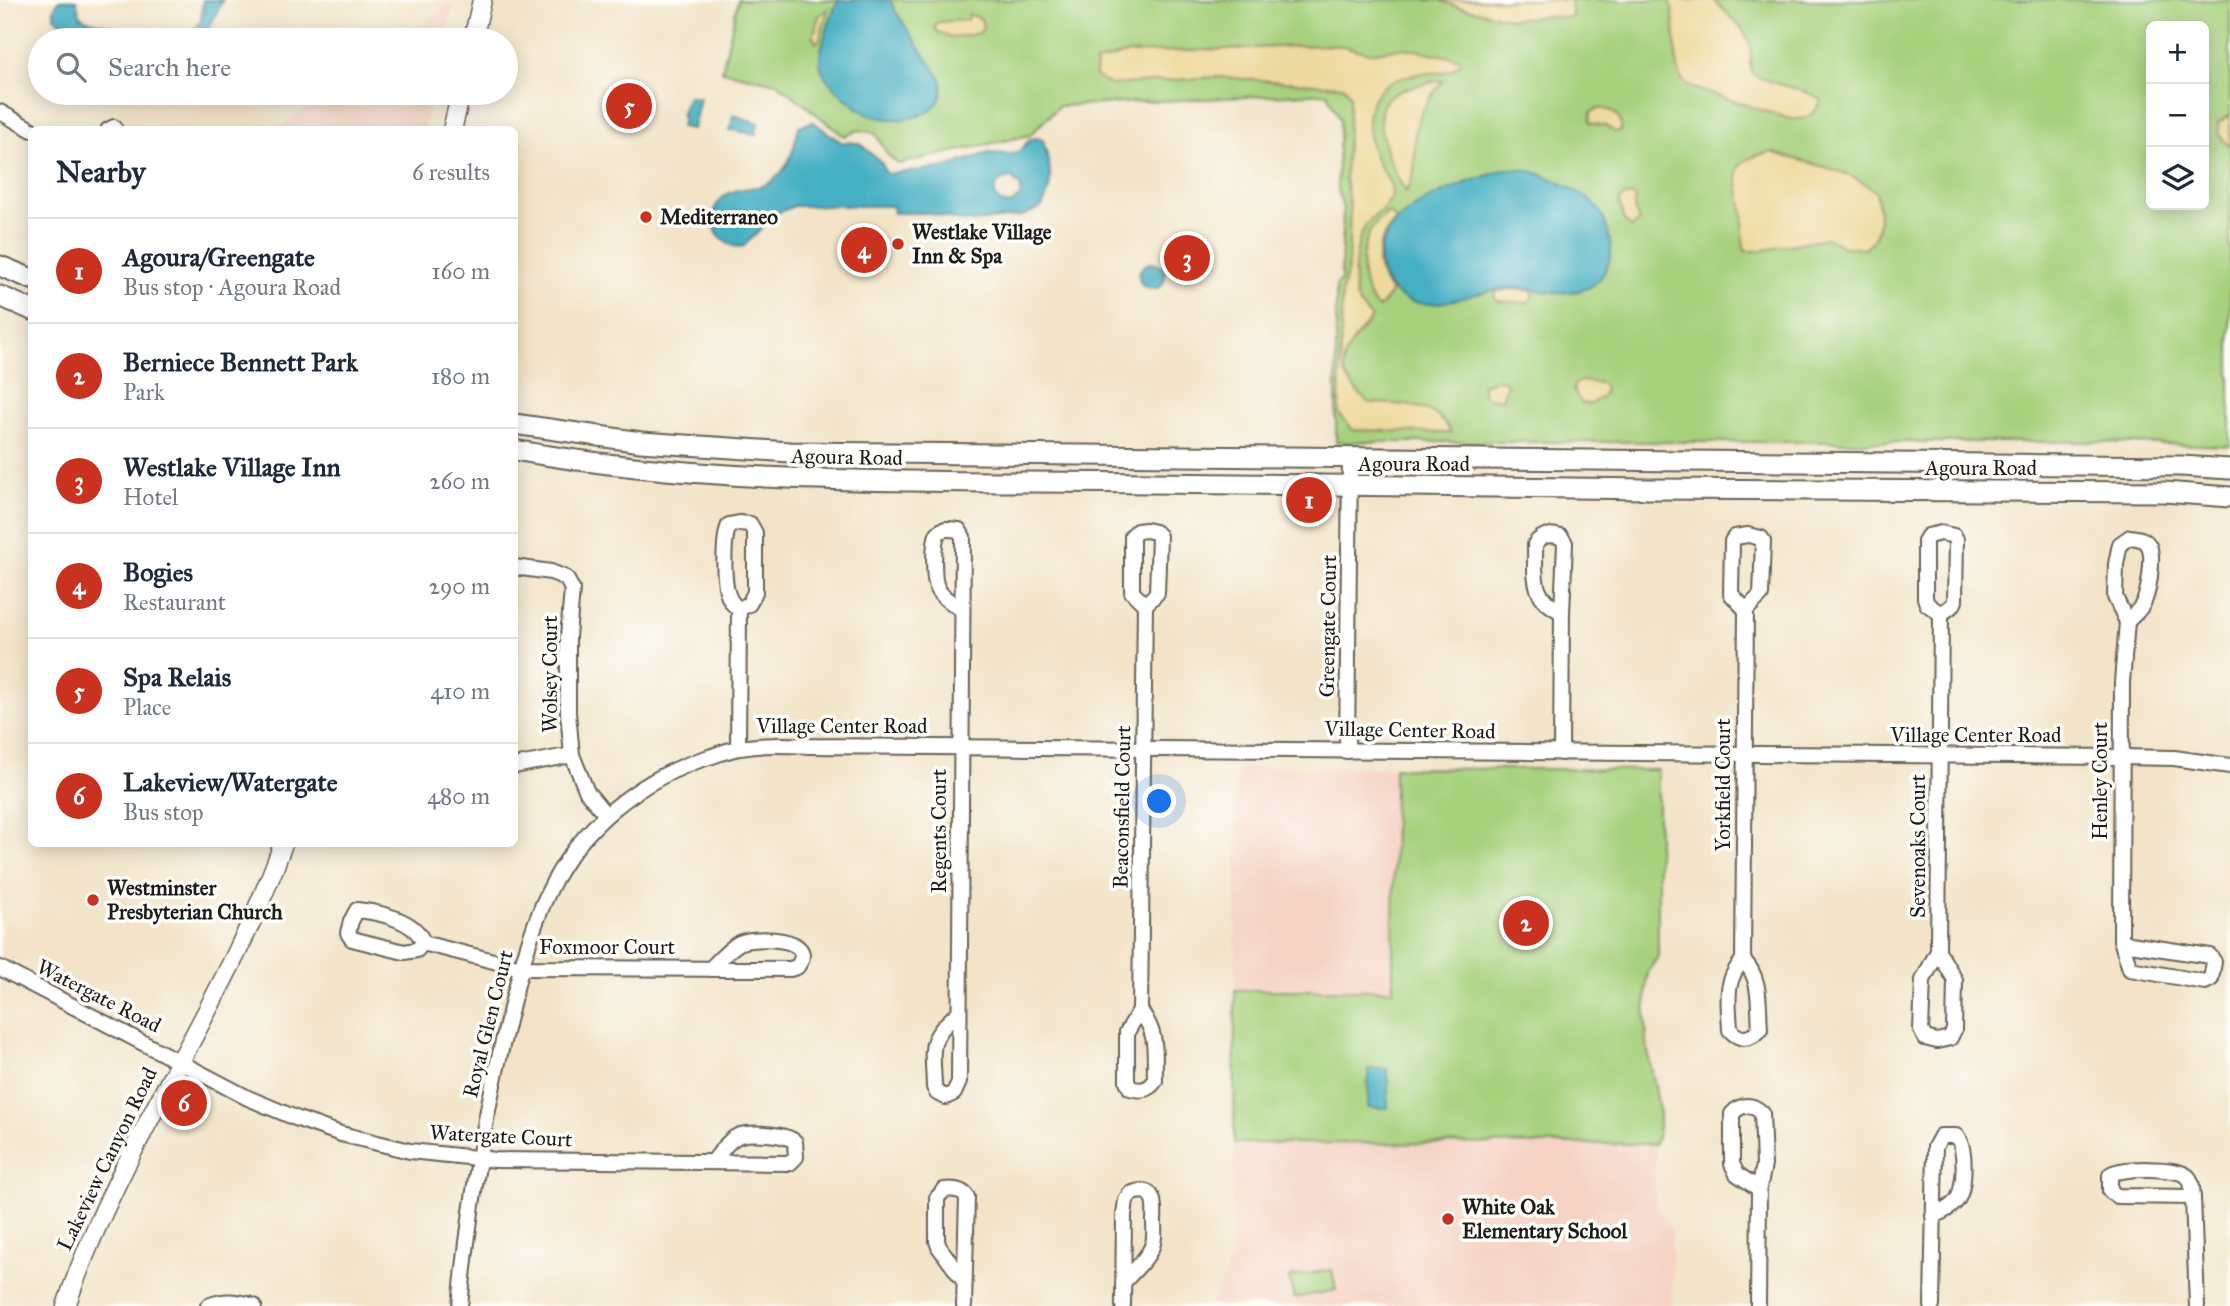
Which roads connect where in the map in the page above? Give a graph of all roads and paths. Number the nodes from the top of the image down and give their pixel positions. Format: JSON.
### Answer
{"nodes":[{"id":1,"x":482,"y":0,"type":"edge"},
{"id":2,"x":476,"y":28,"type":"edge"},
{"id":3,"x":458,"y":105,"type":"edge"},
{"id":4,"x":0,"y":112,"type":"edge"},
{"id":5,"x":453,"y":126,"type":"edge"},
{"id":6,"x":28,"y":128,"type":"edge"},
{"id":7,"x":0,"y":266,"type":"edge"},
{"id":8,"x":28,"y":277,"type":"edge"},
{"id":9,"x":0,"y":296,"type":"edge"},
{"id":10,"x":28,"y":308,"type":"edge"},
{"id":11,"x":518,"y":425,"type":"edge"},
{"id":12,"x":518,"y":451,"type":"edge"},
{"id":13,"x":1350,"y":459,"type":"junction"},
{"id":14,"x":2230,"y":469,"type":"edge"},
{"id":15,"x":1350,"y":486,"type":"junction"},
{"id":16,"x":2230,"y":497,"type":"edge"},
{"id":17,"x":518,"y":568,"type":"edge"},
{"id":18,"x":1145,"y":605,"type":"junction"},
{"id":19,"x":739,"y":609,"type":"junction"},
{"id":20,"x":961,"y":609,"type":"junction"},
{"id":21,"x":1746,"y":610,"type":"junction"},
{"id":22,"x":1562,"y":612,"type":"junction"},
{"id":23,"x":1941,"y":614,"type":"junction"},
{"id":24,"x":2127,"y":622,"type":"junction"},
{"id":25,"x":738,"y":748,"type":"junction"},
{"id":26,"x":960,"y":748,"type":"junction"},
{"id":27,"x":1144,"y":748,"type":"junction"},
{"id":28,"x":1347,"y":751,"type":"junction"},
{"id":29,"x":1561,"y":753,"type":"junction"},
{"id":30,"x":1743,"y":754,"type":"junction"},
{"id":31,"x":572,"y":755,"type":"junction"},
{"id":32,"x":1939,"y":756,"type":"junction"},
{"id":33,"x":2121,"y":757,"type":"junction"},
{"id":34,"x":518,"y":765,"type":"edge"},
{"id":35,"x":2230,"y":766,"type":"edge"},
{"id":36,"x":606,"y":815,"type":"junction"},
{"id":37,"x":282,"y":847,"type":"edge"},
{"id":38,"x":2121,"y":940,"type":"junction"},
{"id":39,"x":423,"y":943,"type":"junction"},
{"id":40,"x":1938,"y":951,"type":"junction"},
{"id":41,"x":1743,"y":960,"type":"junction"},
{"id":42,"x":0,"y":968,"type":"edge"},
{"id":43,"x":521,"y":968,"type":"junction"},
{"id":44,"x":710,"y":968,"type":"junction"},
{"id":45,"x":1140,"y":1010,"type":"junction"},
{"id":46,"x":959,"y":1012,"type":"junction"},
{"id":47,"x":179,"y":1061,"type":"junction"},
{"id":48,"x":479,"y":1159,"type":"junction"},
{"id":49,"x":713,"y":1162,"type":"junction"},
{"id":50,"x":1759,"y":1189,"type":"junction"},
{"id":51,"x":2193,"y":1197,"type":"junction"},
{"id":52,"x":1933,"y":1216,"type":"junction"},
{"id":53,"x":964,"y":1281,"type":"junction"},
{"id":54,"x":1123,"y":1283,"type":"junction"},
{"id":55,"x":66,"y":1306,"type":"edge"},
{"id":56,"x":208,"y":1306,"type":"edge"},
{"id":57,"x":254,"y":1306,"type":"edge"},
{"id":58,"x":460,"y":1306,"type":"edge"},
{"id":59,"x":964,"y":1306,"type":"edge"},
{"id":60,"x":1123,"y":1306,"type":"edge"},
{"id":61,"x":1758,"y":1306,"type":"edge"},
{"id":62,"x":1932,"y":1306,"type":"edge"},
{"id":63,"x":2197,"y":1306,"type":"edge"}],
"edges":[{"from":1,"to":2,"type":"street"},
{"from":3,"to":5,"type":"street"},
{"from":4,"to":6,"type":"street"},
{"from":7,"to":8,"type":"main road"},
{"from":9,"to":10,"type":"main road"},
{"from":11,"to":13,"type":"main road","name":"Agoura Road"},
{"from":12,"to":15,"type":"main road","name":"Agoura Road"},
{"from":13,"to":14,"type":"main road","name":"Agoura Road"},
{"from":13,"to":15,"type":"street","name":"Greengate Court"},
{"from":15,"to":16,"type":"main road","name":"Agoura Road"},
{"from":15,"to":28,"type":"street","name":"Greengate Court"},
{"from":17,"to":31,"type":"street","name":"Wolsey Court"},
{"from":18,"to":18,"type":"street","name":"Beaconsfield Court"},
{"from":18,"to":27,"type":"street","name":"Beaconsfield Court"},
{"from":19,"to":19,"type":"street"},
{"from":19,"to":25,"type":"street"},
{"from":20,"to":20,"type":"street","name":"Regents Court"},
{"from":20,"to":26,"type":"street","name":"Regents Court"},
{"from":21,"to":21,"type":"street","name":"Yorkfield Court"},
{"from":21,"to":30,"type":"street","name":"Yorkfield Court"},
{"from":22,"to":22,"type":"street"},
{"from":22,"to":29,"type":"street"},
{"from":23,"to":23,"type":"street","name":"Sevenoaks Court"},
{"from":23,"to":32,"type":"street","name":"Sevenoaks Court"},
{"from":24,"to":24,"type":"street","name":"Henley Court"},
{"from":24,"to":33,"type":"street","name":"Henley Court"},
{"from":25,"to":26,"type":"street","name":"Village Center Road"},
{"from":25,"to":36,"type":"street","name":"Village Center Road"},
{"from":26,"to":27,"type":"street","name":"Village Center Road"},
{"from":26,"to":46,"type":"street","name":"Regents Court"},
{"from":27,"to":28,"type":"street","name":"Village Center Road"},
{"from":27,"to":45,"type":"street","name":"Beaconsfield Court"},
{"from":28,"to":29,"type":"street","name":"Village Center Road"},
{"from":29,"to":30,"type":"street","name":"Village Center Road"},
{"from":30,"to":32,"type":"street","name":"Village Center Road"},
{"from":30,"to":41,"type":"street","name":"Yorkfield Court"},
{"from":31,"to":34,"type":"street"},
{"from":31,"to":36,"type":"street","name":"Wolsey Court"},
{"from":32,"to":33,"type":"street","name":"Village Center Road"},
{"from":32,"to":40,"type":"street","name":"Sevenoaks Court"},
{"from":33,"to":35,"type":"street","name":"Village Center Road"},
{"from":33,"to":38,"type":"street","name":"Henley Court"},
{"from":36,"to":43,"type":"street","name":"Royal Glen Court"},
{"from":37,"to":47,"type":"street","name":"Lakeview Canyon Road"},
{"from":38,"to":38,"type":"street","name":"Henley Court"},
{"from":39,"to":39,"type":"street","name":"Foxmoor Court"},
{"from":39,"to":43,"type":"street","name":"Foxmoor Court"},
{"from":40,"to":40,"type":"street","name":"Sevenoaks Court"},
{"from":41,"to":41,"type":"street","name":"Yorkfield Court"},
{"from":42,"to":47,"type":"street","name":"Watergate Road"},
{"from":43,"to":44,"type":"street","name":"Foxmoor Court"},
{"from":43,"to":48,"type":"street","name":"Royal Glen Court"},
{"from":44,"to":44,"type":"street","name":"Foxmoor Court"},
{"from":45,"to":45,"type":"street","name":"Beaconsfield Court"},
{"from":46,"to":46,"type":"street","name":"Regents Court"},
{"from":47,"to":48,"type":"street","name":"Watergate Court"},
{"from":47,"to":55,"type":"street","name":"Lakeview Canyon Road"},
{"from":48,"to":49,"type":"street","name":"Watergate Court"},
{"from":48,"to":58,"type":"street","name":"Royal Glen Court"},
{"from":49,"to":49,"type":"street","name":"Watergate Court"},
{"from":50,"to":50,"type":"street"},
{"from":50,"to":61,"type":"street"},
{"from":51,"to":51,"type":"street"},
{"from":51,"to":63,"type":"street"},
{"from":52,"to":52,"type":"street"},
{"from":52,"to":62,"type":"street"},
{"from":53,"to":53,"type":"street"},
{"from":53,"to":59,"type":"street"},
{"from":54,"to":54,"type":"street"},
{"from":54,"to":60,"type":"street"},
{"from":56,"to":57,"type":"street"}]}
